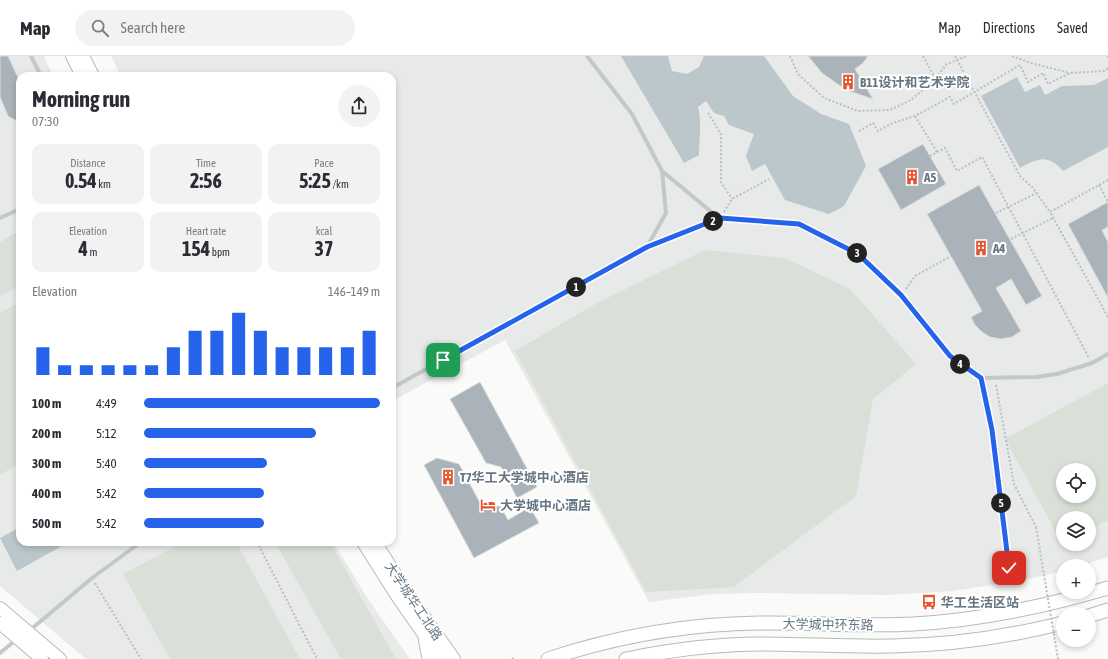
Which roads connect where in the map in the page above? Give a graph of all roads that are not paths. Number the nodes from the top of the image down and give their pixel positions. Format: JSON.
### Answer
{"nodes":[{"id":1,"x":31,"y":56,"type":"edge"},
{"id":2,"x":72,"y":56,"type":"edge"},
{"id":3,"x":83,"y":56,"type":"edge"},
{"id":4,"x":587,"y":56,"type":"edge"},
{"id":5,"x":39,"y":72,"type":"edge"},
{"id":6,"x":80,"y":72,"type":"edge"},
{"id":7,"x":91,"y":72,"type":"edge"},
{"id":8,"x":662,"y":171,"type":"junction"},
{"id":9,"x":16,"y":211,"type":"edge"},
{"id":10,"x":0,"y":218,"type":"edge"},
{"id":11,"x":720,"y":218,"type":"junction"},
{"id":12,"x":647,"y":247,"type":"junction"},
{"id":13,"x":1108,"y":354,"type":"edge"},
{"id":14,"x":396,"y":386,"type":"edge"},
{"id":15,"x":136,"y":546,"type":"edge"},
{"id":16,"x":366,"y":546,"type":"edge"},
{"id":17,"x":378,"y":546,"type":"edge"},
{"id":18,"x":1108,"y":588,"type":"edge"},
{"id":19,"x":0,"y":608,"type":"edge"},
{"id":20,"x":1108,"y":610,"type":"edge"},
{"id":21,"x":1096,"y":614,"type":"edge"},
{"id":22,"x":0,"y":623,"type":"edge"},
{"id":23,"x":1056,"y":624,"type":"edge"},
{"id":24,"x":425,"y":637,"type":"junction"},
{"id":25,"x":18,"y":638,"type":"junction"},
{"id":26,"x":0,"y":653,"type":"edge"},
{"id":27,"x":42,"y":659,"type":"edge"},
{"id":28,"x":60,"y":659,"type":"edge"},
{"id":29,"x":429,"y":659,"type":"edge"},
{"id":30,"x":441,"y":659,"type":"edge"},
{"id":31,"x":454,"y":659,"type":"edge"},
{"id":32,"x":548,"y":659,"type":"edge"},
{"id":33,"x":626,"y":659,"type":"edge"}],
"edges":[{"from":1,"to":5,"type":"lane"},
{"from":2,"to":6,"type":"main road"},
{"from":3,"to":7,"type":"main road"},
{"from":4,"to":8,"type":"lane"},
{"from":8,"to":11,"type":"lane"},
{"from":8,"to":12,"type":"lane"},
{"from":9,"to":10,"type":"lane"},
{"from":11,"to":12,"type":"lane"},
{"from":11,"to":13,"type":"lane"},
{"from":12,"to":14,"type":"lane"},
{"from":15,"to":25,"type":"lane"},
{"from":16,"to":24,"type":"main road","name":"大学城华工北路"},
{"from":17,"to":31,"type":"main road","name":"大学城华工北路"},
{"from":18,"to":32,"type":"main road","name":"大学城中环东路"},
{"from":19,"to":28,"type":"main road"},
{"from":20,"to":21,"type":"main road"},
{"from":22,"to":25,"type":"main road"},
{"from":23,"to":33,"type":"main road","name":"大学城中环东路"},
{"from":24,"to":29,"type":"main road"},
{"from":24,"to":30,"type":"main road","name":"大学城华工北路"},
{"from":25,"to":26,"type":"lane"},
{"from":25,"to":27,"type":"main road"}]}
